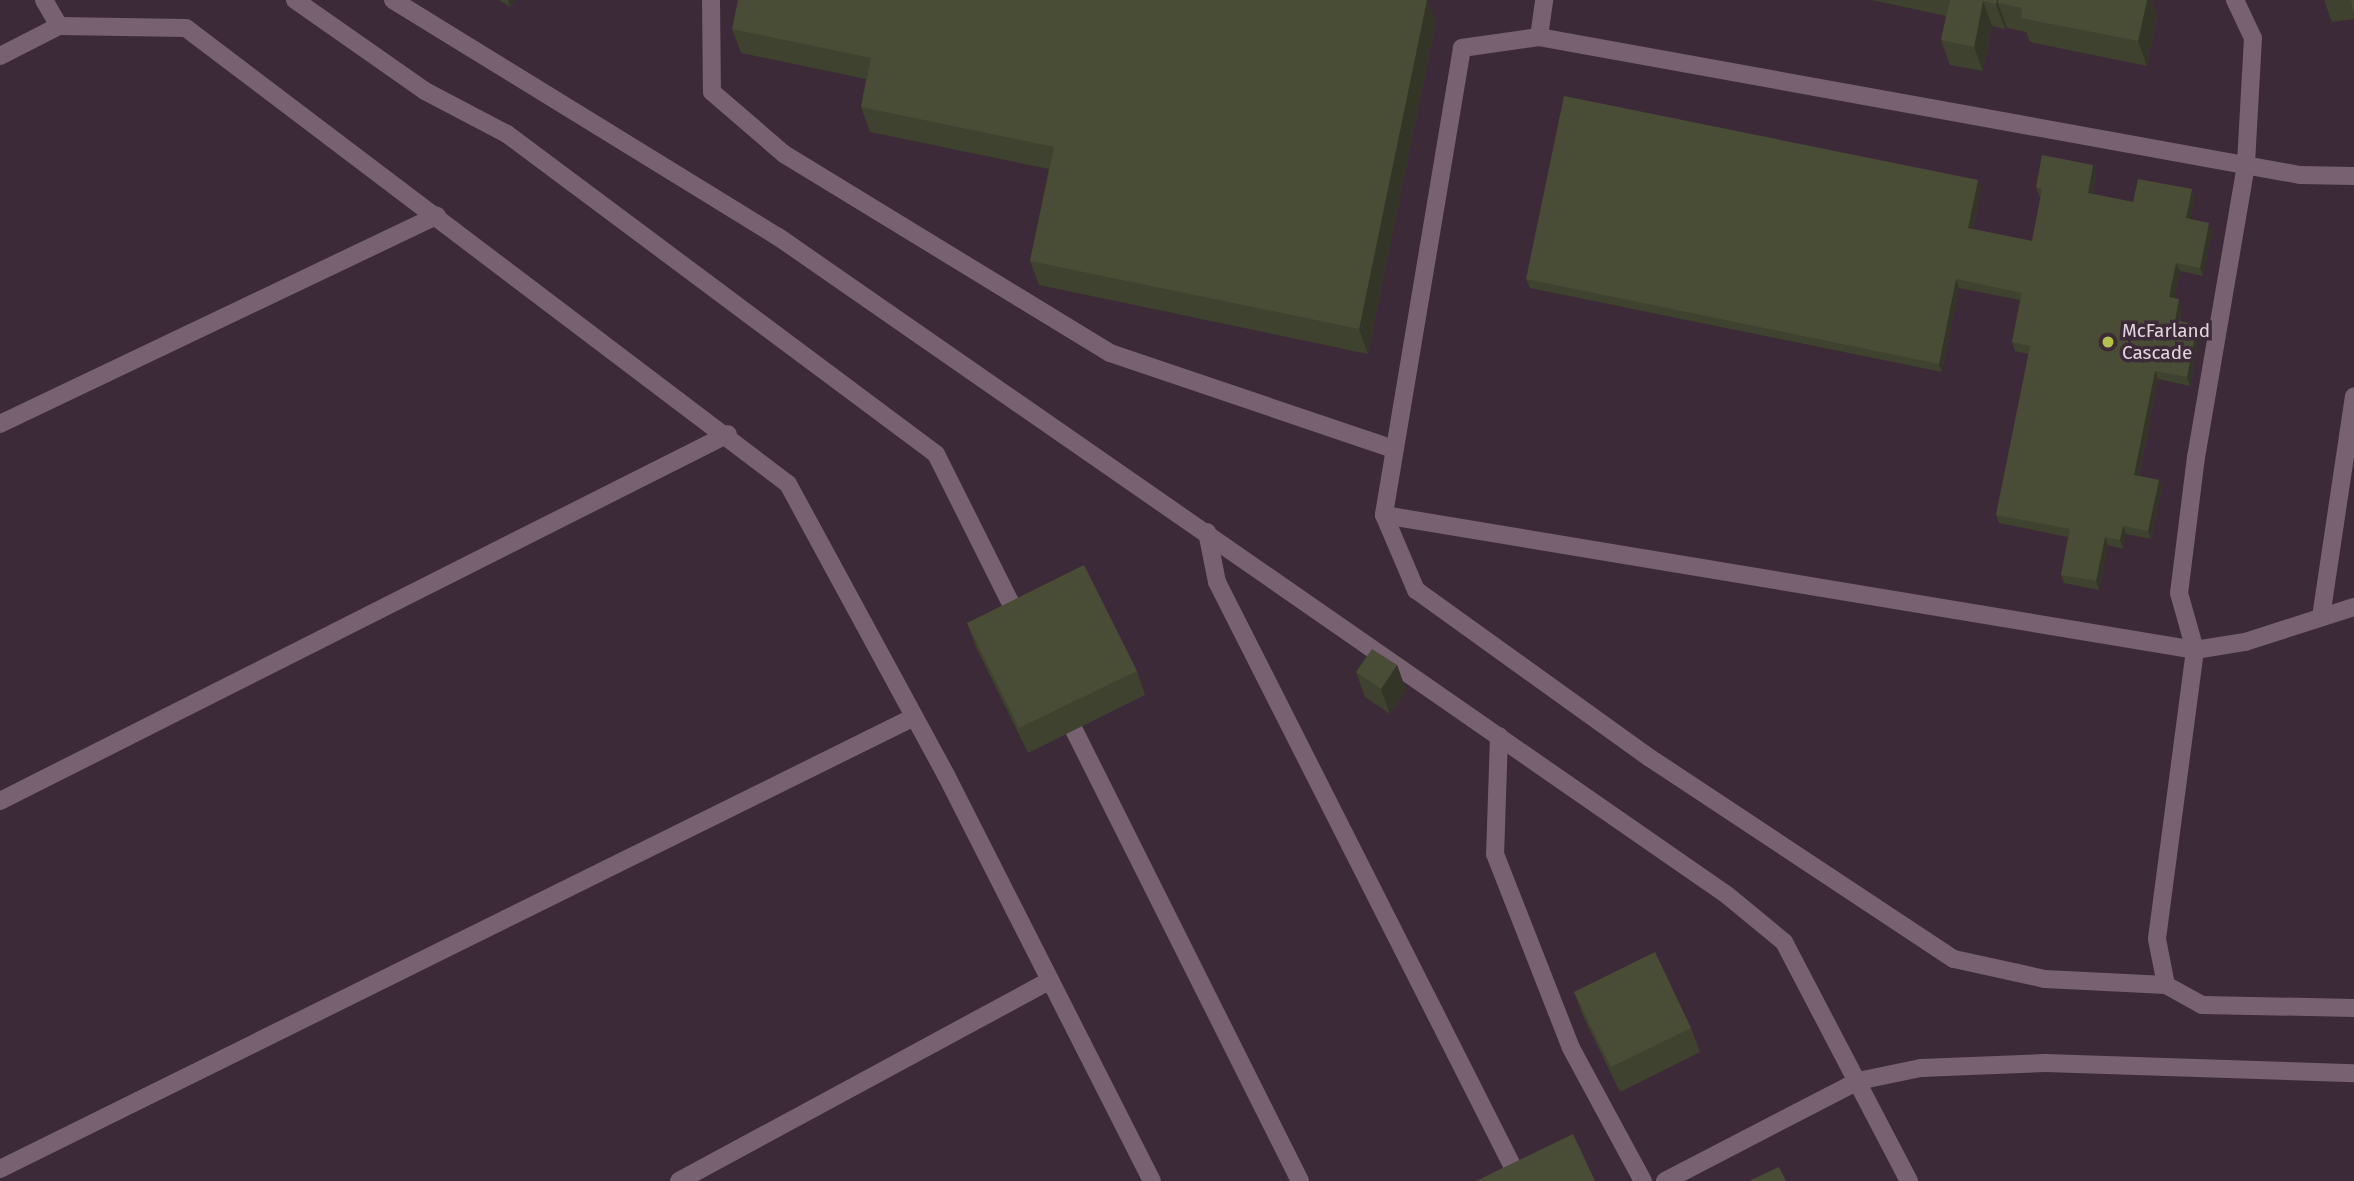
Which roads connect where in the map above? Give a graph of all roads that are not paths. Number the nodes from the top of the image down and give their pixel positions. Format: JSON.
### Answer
{"nodes":[{"id":1,"x":44,"y":0,"type":"edge"},
{"id":2,"x":295,"y":0,"type":"edge"},
{"id":3,"x":393,"y":0,"type":"edge"},
{"id":4,"x":711,"y":0,"type":"edge"},
{"id":5,"x":1544,"y":0,"type":"edge"},
{"id":6,"x":2235,"y":0,"type":"edge"},
{"id":7,"x":59,"y":26,"type":"junction"},
{"id":8,"x":1539,"y":37,"type":"junction"},
{"id":9,"x":0,"y":56,"type":"edge"},
{"id":10,"x":2246,"y":164,"type":"junction"},
{"id":11,"x":2354,"y":176,"type":"edge"},
{"id":12,"x":437,"y":216,"type":"junction"},
{"id":13,"x":2354,"y":396,"type":"edge"},
{"id":14,"x":0,"y":424,"type":"edge"},
{"id":15,"x":728,"y":434,"type":"junction"},
{"id":16,"x":1393,"y":449,"type":"junction"},
{"id":17,"x":1384,"y":515,"type":"junction"},
{"id":18,"x":1207,"y":532,"type":"junction"},
{"id":19,"x":2354,"y":607,"type":"edge"},
{"id":20,"x":2321,"y":617,"type":"junction"},
{"id":21,"x":1021,"y":625,"type":"edge"},
{"id":22,"x":2195,"y":650,"type":"junction"},
{"id":23,"x":914,"y":717,"type":"junction"},
{"id":24,"x":1074,"y":730,"type":"edge"},
{"id":25,"x":1499,"y":736,"type":"junction"},
{"id":26,"x":0,"y":802,"type":"edge"},
{"id":27,"x":1050,"y":980,"type":"junction"},
{"id":28,"x":2166,"y":985,"type":"junction"},
{"id":29,"x":2354,"y":1008,"type":"edge"},
{"id":30,"x":2354,"y":1073,"type":"edge"},
{"id":31,"x":1858,"y":1081,"type":"junction"},
{"id":32,"x":0,"y":1169,"type":"edge"},
{"id":33,"x":679,"y":1181,"type":"edge"},
{"id":34,"x":1152,"y":1181,"type":"edge"},
{"id":35,"x":1300,"y":1181,"type":"edge"},
{"id":36,"x":1520,"y":1181,"type":"edge"},
{"id":37,"x":1643,"y":1181,"type":"edge"},
{"id":38,"x":1665,"y":1181,"type":"edge"},
{"id":39,"x":1909,"y":1181,"type":"edge"}],
"edges":[{"from":1,"to":7,"type":"lane"},
{"from":2,"to":21,"type":"lane"},
{"from":3,"to":18,"type":"lane"},
{"from":4,"to":16,"type":"lane"},
{"from":5,"to":8,"type":"lane"},
{"from":6,"to":10,"type":"lane"},
{"from":7,"to":9,"type":"lane"},
{"from":7,"to":12,"type":"lane"},
{"from":8,"to":10,"type":"lane"},
{"from":8,"to":16,"type":"lane"},
{"from":10,"to":11,"type":"lane"},
{"from":10,"to":22,"type":"lane"},
{"from":12,"to":14,"type":"lane"},
{"from":12,"to":15,"type":"lane"},
{"from":13,"to":20,"type":"lane"},
{"from":15,"to":23,"type":"lane"},
{"from":15,"to":26,"type":"lane"},
{"from":16,"to":17,"type":"lane"},
{"from":17,"to":22,"type":"lane"},
{"from":17,"to":28,"type":"lane"},
{"from":18,"to":25,"type":"lane"},
{"from":18,"to":36,"type":"lane"},
{"from":19,"to":20,"type":"lane"},
{"from":20,"to":22,"type":"lane"},
{"from":22,"to":28,"type":"lane"},
{"from":23,"to":27,"type":"lane"},
{"from":23,"to":32,"type":"lane"},
{"from":24,"to":35,"type":"lane"},
{"from":25,"to":31,"type":"lane"},
{"from":25,"to":37,"type":"lane"},
{"from":27,"to":33,"type":"lane"},
{"from":27,"to":34,"type":"lane"},
{"from":28,"to":29,"type":"lane"},
{"from":30,"to":31,"type":"lane"},
{"from":31,"to":38,"type":"lane"},
{"from":31,"to":39,"type":"lane"}]}
